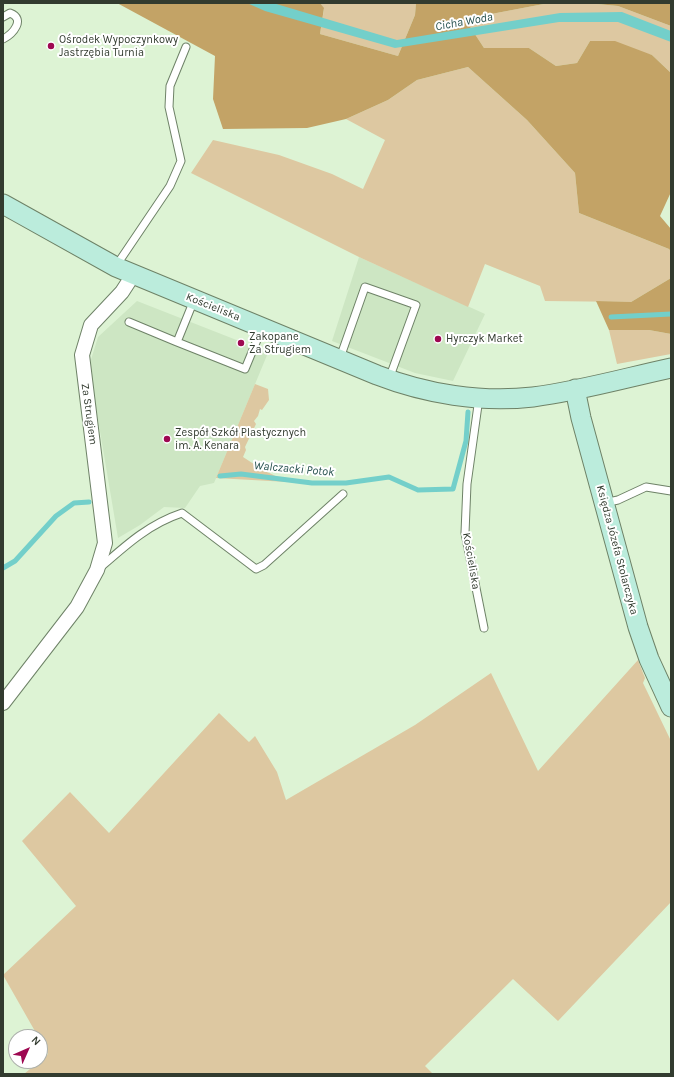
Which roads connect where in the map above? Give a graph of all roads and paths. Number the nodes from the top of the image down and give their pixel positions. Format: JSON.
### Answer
{"nodes":[{"id":1,"x":3,"y":17,"type":"edge"},
{"id":2,"x":3,"y":39,"type":"edge"},
{"id":3,"x":186,"y":47,"type":"dead end"},
{"id":4,"x":3,"y":204,"type":"edge"},
{"id":5,"x":116,"y":267,"type":"junction"},
{"id":6,"x":133,"y":274,"type":"junction"},
{"id":7,"x":194,"y":300,"type":"junction"},
{"id":8,"x":129,"y":322,"type":"dead end"},
{"id":9,"x":262,"y":328,"type":"junction"},
{"id":10,"x":177,"y":342,"type":"junction"},
{"id":11,"x":339,"y":359,"type":"junction"},
{"id":12,"x":671,"y":368,"type":"edge"},
{"id":13,"x":389,"y":379,"type":"junction"},
{"id":14,"x":575,"y":389,"type":"junction"},
{"id":15,"x":479,"y":398,"type":"junction"},
{"id":16,"x":671,"y":490,"type":"edge"},
{"id":17,"x":343,"y":494,"type":"dead end"},
{"id":18,"x":604,"y":504,"type":"junction"},
{"id":19,"x":97,"y":570,"type":"junction"},
{"id":20,"x":484,"y":628,"type":"dead end"},
{"id":21,"x":3,"y":703,"type":"edge"},
{"id":22,"x":671,"y":707,"type":"edge"}],
"edges":[{"from":1,"to":2,"type":"lane"},
{"from":3,"to":5,"type":"lane"},
{"from":4,"to":5,"type":"main road","name":"Kościeliska"},
{"from":5,"to":6,"type":"main road","name":"Kościeliska"},
{"from":6,"to":7,"type":"main road","name":"Kościeliska"},
{"from":6,"to":19,"type":"street","name":"Za Strugiem"},
{"from":7,"to":9,"type":"main road","name":"Kościeliska"},
{"from":7,"to":10,"type":"lane"},
{"from":8,"to":10,"type":"lane"},
{"from":9,"to":10,"type":"lane"},
{"from":9,"to":11,"type":"main road","name":"Kościeliska"},
{"from":11,"to":13,"type":"main road","name":"Kościeliska"},
{"from":11,"to":13,"type":"lane"},
{"from":12,"to":14,"type":"main road","name":"Kościeliska"},
{"from":13,"to":15,"type":"main road","name":"Kościeliska"},
{"from":14,"to":15,"type":"main road","name":"Kościeliska"},
{"from":14,"to":18,"type":"main road","name":"Księdza Józefa Stolarczyka"},
{"from":15,"to":20,"type":"lane","name":"Kościeliska"},
{"from":16,"to":18,"type":"lane"},
{"from":17,"to":19,"type":"lane","name":"Za Strugiem"},
{"from":18,"to":22,"type":"main road","name":"Księdza Józefa Stolarczyka"},
{"from":19,"to":21,"type":"street","name":"Za Strugiem"}]}
